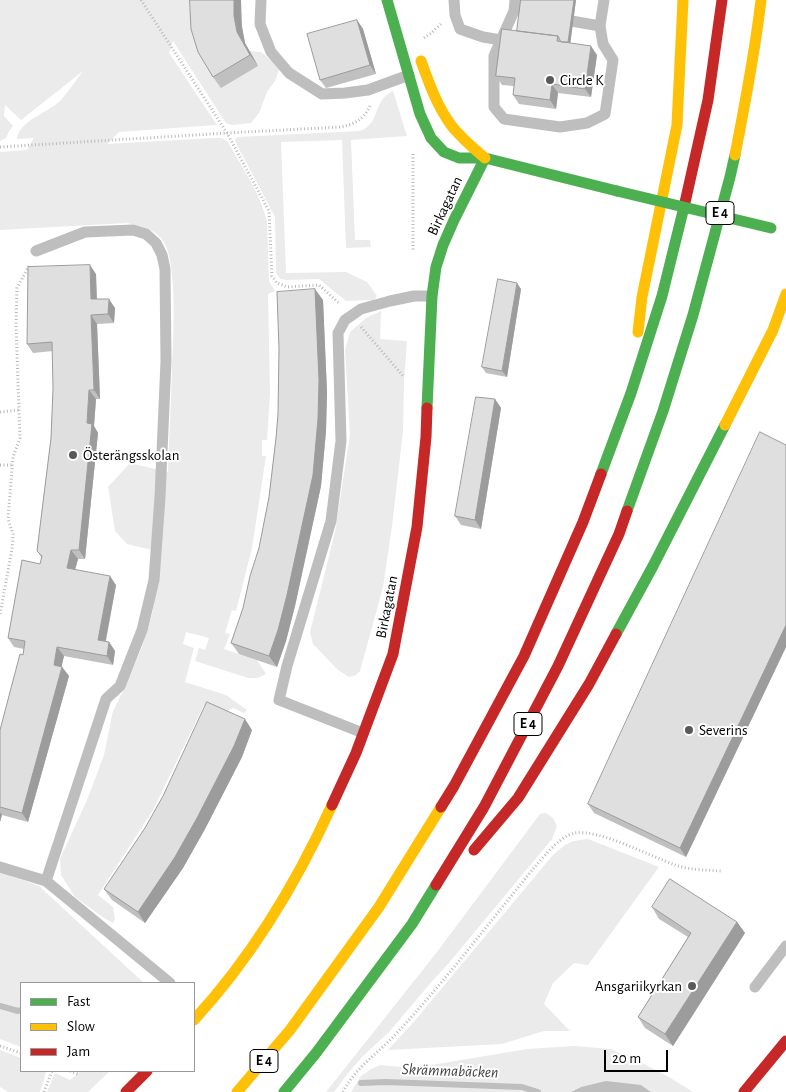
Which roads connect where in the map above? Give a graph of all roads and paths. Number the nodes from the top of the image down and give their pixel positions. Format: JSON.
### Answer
{"nodes":[{"id":1,"x":141,"y":0,"type":"edge"},
{"id":2,"x":261,"y":0,"type":"edge"},
{"id":3,"x":387,"y":0,"type":"edge"},
{"id":4,"x":454,"y":0,"type":"edge"},
{"id":5,"x":604,"y":0,"type":"edge"},
{"id":6,"x":683,"y":0,"type":"edge"},
{"id":7,"x":722,"y":0,"type":"edge"},
{"id":8,"x":761,"y":0,"type":"edge"},
{"id":9,"x":517,"y":8,"type":"edge"},
{"id":10,"x":552,"y":18,"type":"edge"},
{"id":11,"x":600,"y":26,"type":"junction"},
{"id":12,"x":501,"y":40,"type":"junction"},
{"id":13,"x":417,"y":52,"type":"dead end"},
{"id":14,"x":424,"y":70,"type":"junction"},
{"id":15,"x":408,"y":75,"type":"junction"},
{"id":16,"x":372,"y":101,"type":"dead end"},
{"id":17,"x":228,"y":132,"type":"junction"},
{"id":18,"x":0,"y":147,"type":"edge"},
{"id":19,"x":485,"y":158,"type":"junction"},
{"id":20,"x":775,"y":229,"type":"dead end"},
{"id":21,"x":36,"y":251,"type":"joint"},
{"id":22,"x":786,"y":294,"type":"edge"},
{"id":23,"x":432,"y":296,"type":"junction"},
{"id":24,"x":786,"y":311,"type":"edge"},
{"id":25,"x":352,"y":316,"type":"junction"},
{"id":26,"x":773,"y":330,"type":"junction"},
{"id":27,"x":408,"y":381,"type":"dead end"},
{"id":28,"x":630,"y":393,"type":"junction"},
{"id":29,"x":19,"y":410,"type":"junction"},
{"id":30,"x":0,"y":412,"type":"edge"},
{"id":31,"x":0,"y":465,"type":"edge"},
{"id":32,"x":13,"y":465,"type":"junction"},
{"id":33,"x":0,"y":614,"type":"edge"},
{"id":34,"x":363,"y":733,"type":"junction"},
{"id":35,"x":0,"y":867,"type":"edge"},
{"id":36,"x":721,"y":871,"type":"dead end"},
{"id":37,"x":46,"y":881,"type":"junction"},
{"id":38,"x":412,"y":924,"type":"junction"},
{"id":39,"x":786,"y":946,"type":"edge"},
{"id":40,"x":169,"y":982,"type":"edge"},
{"id":41,"x":755,"y":987,"type":"dead end"},
{"id":42,"x":195,"y":1002,"type":"edge"},
{"id":43,"x":205,"y":1008,"type":"junction"},
{"id":44,"x":195,"y":1019,"type":"edge"},
{"id":45,"x":786,"y":1041,"type":"edge"},
{"id":46,"x":0,"y":1046,"type":"edge"},
{"id":47,"x":20,"y":1053,"type":"edge"},
{"id":48,"x":52,"y":1072,"type":"edge"},
{"id":49,"x":73,"y":1072,"type":"edge"},
{"id":50,"x":146,"y":1072,"type":"edge"},
{"id":51,"x":78,"y":1074,"type":"dead end"},
{"id":52,"x":44,"y":1092,"type":"edge"},
{"id":53,"x":126,"y":1092,"type":"edge"},
{"id":54,"x":237,"y":1092,"type":"edge"},
{"id":55,"x":284,"y":1092,"type":"edge"},
{"id":56,"x":343,"y":1092,"type":"edge"},
{"id":57,"x":744,"y":1092,"type":"edge"}],
"edges":[{"from":1,"to":17,"type":"path"},
{"from":2,"to":15,"type":"lane"},
{"from":3,"to":15,"type":"main road","name":"Birkagatan"},
{"from":4,"to":12,"type":"lane"},
{"from":5,"to":11,"type":"lane"},
{"from":6,"to":28,"type":"main road"},
{"from":7,"to":28,"type":"main road","number":"E 4"},
{"from":8,"to":38,"type":"main road","number":"E 4"},
{"from":9,"to":12,"type":"lane"},
{"from":10,"to":11,"type":"lane"},
{"from":11,"to":12,"type":"lane"},
{"from":13,"to":14,"type":"main road"},
{"from":14,"to":15,"type":"lane"},
{"from":14,"to":19,"type":"main road"},
{"from":15,"to":19,"type":"main road","name":"Birkagatan"},
{"from":16,"to":17,"type":"path"},
{"from":17,"to":18,"type":"path"},
{"from":17,"to":25,"type":"path"},
{"from":19,"to":20,"type":"main road","bridge":true},
{"from":19,"to":23,"type":"main road","name":"Birkagatan"},
{"from":21,"to":29,"type":"path"},
{"from":21,"to":37,"type":"lane"},
{"from":22,"to":26,"type":"main road"},
{"from":23,"to":25,"type":"lane"},
{"from":23,"to":34,"type":"main road","name":"Birkagatan"},
{"from":24,"to":26,"type":"main road"},
{"from":25,"to":27,"type":"path"},
{"from":25,"to":34,"type":"lane"},
{"from":26,"to":38,"type":"main road"},
{"from":28,"to":54,"type":"main road","number":"E 4"},
{"from":29,"to":30,"type":"path"},
{"from":29,"to":32,"type":"path"},
{"from":31,"to":32,"type":"path"},
{"from":32,"to":33,"type":"path"},
{"from":34,"to":43,"type":"main road","name":"Birkagatan"},
{"from":35,"to":37,"type":"lane"},
{"from":36,"to":56,"type":"path"},
{"from":37,"to":40,"type":"lane"},
{"from":38,"to":55,"type":"main road","number":"E 4"},
{"from":39,"to":41,"type":"lane"},
{"from":42,"to":43,"type":"lane"},
{"from":43,"to":44,"type":"main road","name":"Birkagatan"},
{"from":45,"to":57,"type":"main road"},
{"from":46,"to":47,"type":"path"},
{"from":48,"to":52,"type":"path"},
{"from":49,"to":51,"type":"path"},
{"from":50,"to":53,"type":"main road"}]}
